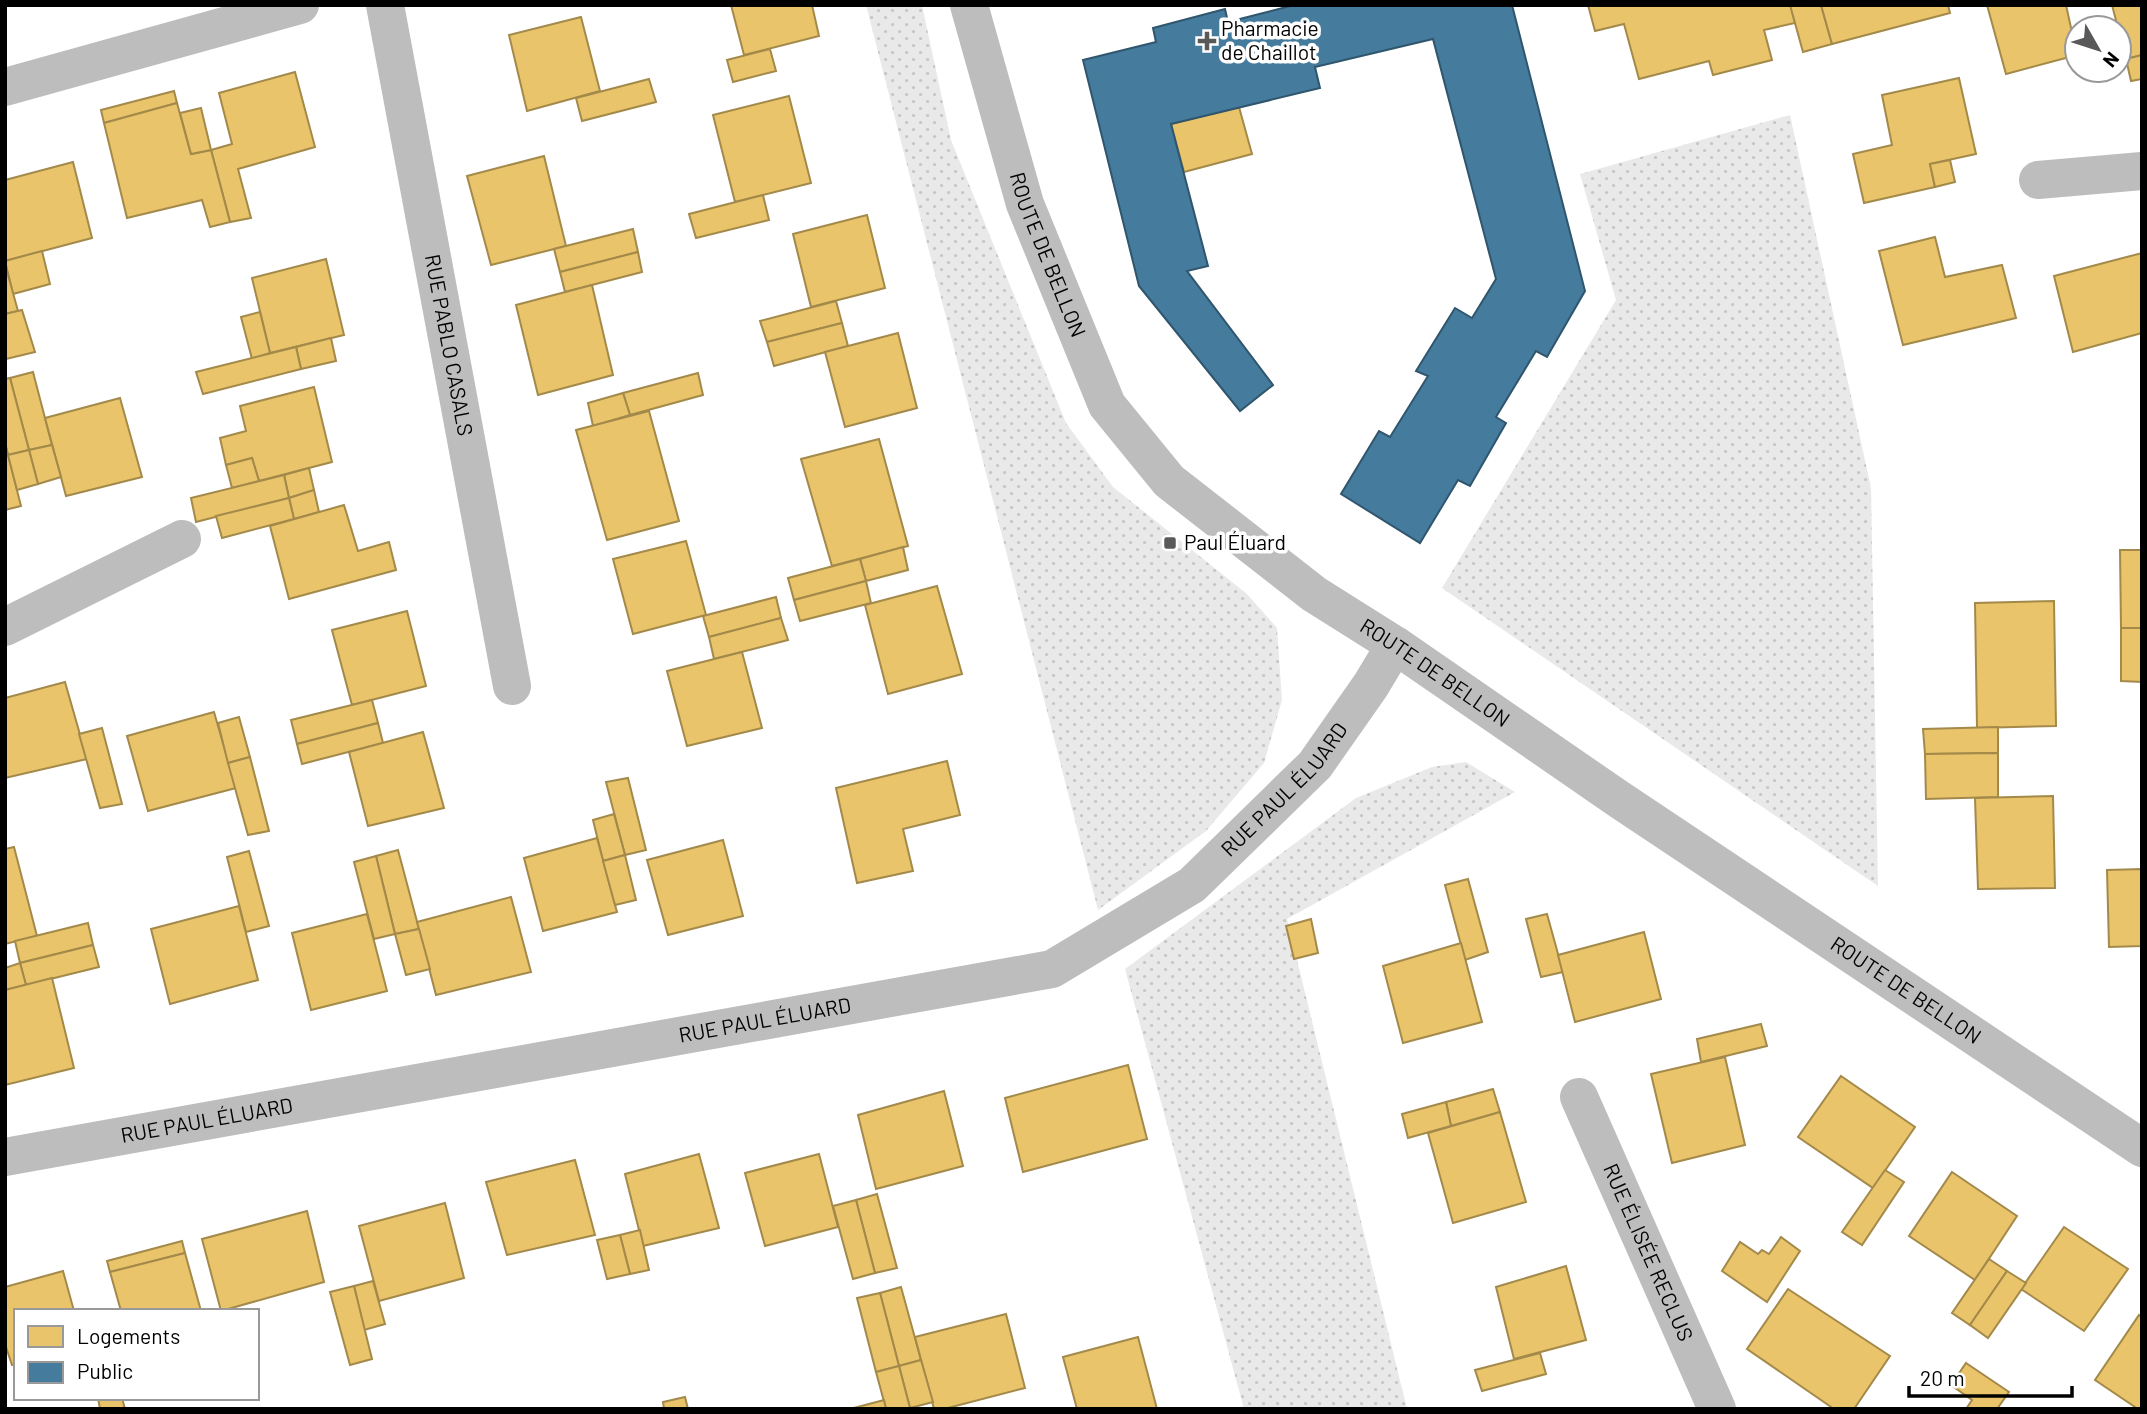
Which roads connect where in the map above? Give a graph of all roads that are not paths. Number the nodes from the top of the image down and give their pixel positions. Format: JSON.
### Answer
{"nodes":[{"id":1,"x":300,"y":5,"type":"edge"},
{"id":2,"x":385,"y":5,"type":"edge"},
{"id":3,"x":969,"y":5,"type":"edge"},
{"id":4,"x":5,"y":87,"type":"edge"},
{"id":5,"x":2142,"y":171,"type":"edge"},
{"id":6,"x":2038,"y":180,"type":"dead end"},
{"id":7,"x":182,"y":538,"type":"dead end"},
{"id":8,"x":5,"y":627,"type":"edge"},
{"id":9,"x":1395,"y":645,"type":"junction"},
{"id":10,"x":512,"y":686,"type":"dead end"},
{"id":11,"x":1578,"y":1097,"type":"dead end"},
{"id":12,"x":2142,"y":1148,"type":"edge"},
{"id":13,"x":5,"y":1157,"type":"edge"},
{"id":14,"x":1717,"y":1409,"type":"edge"}],
"edges":[{"from":1,"to":4,"type":"street"},
{"from":2,"to":10,"type":"street","name":"RUE PABLO CASALS"},
{"from":3,"to":9,"type":"street","name":"ROUTE DE BELLON"},
{"from":5,"to":6,"type":"street"},
{"from":7,"to":8,"type":"street"},
{"from":9,"to":12,"type":"street","name":"ROUTE DE BELLON"},
{"from":9,"to":13,"type":"street","name":"RUE PAUL ÉLUARD"},
{"from":11,"to":14,"type":"street","name":"RUE ÉLISÉE RECLUS"}]}
